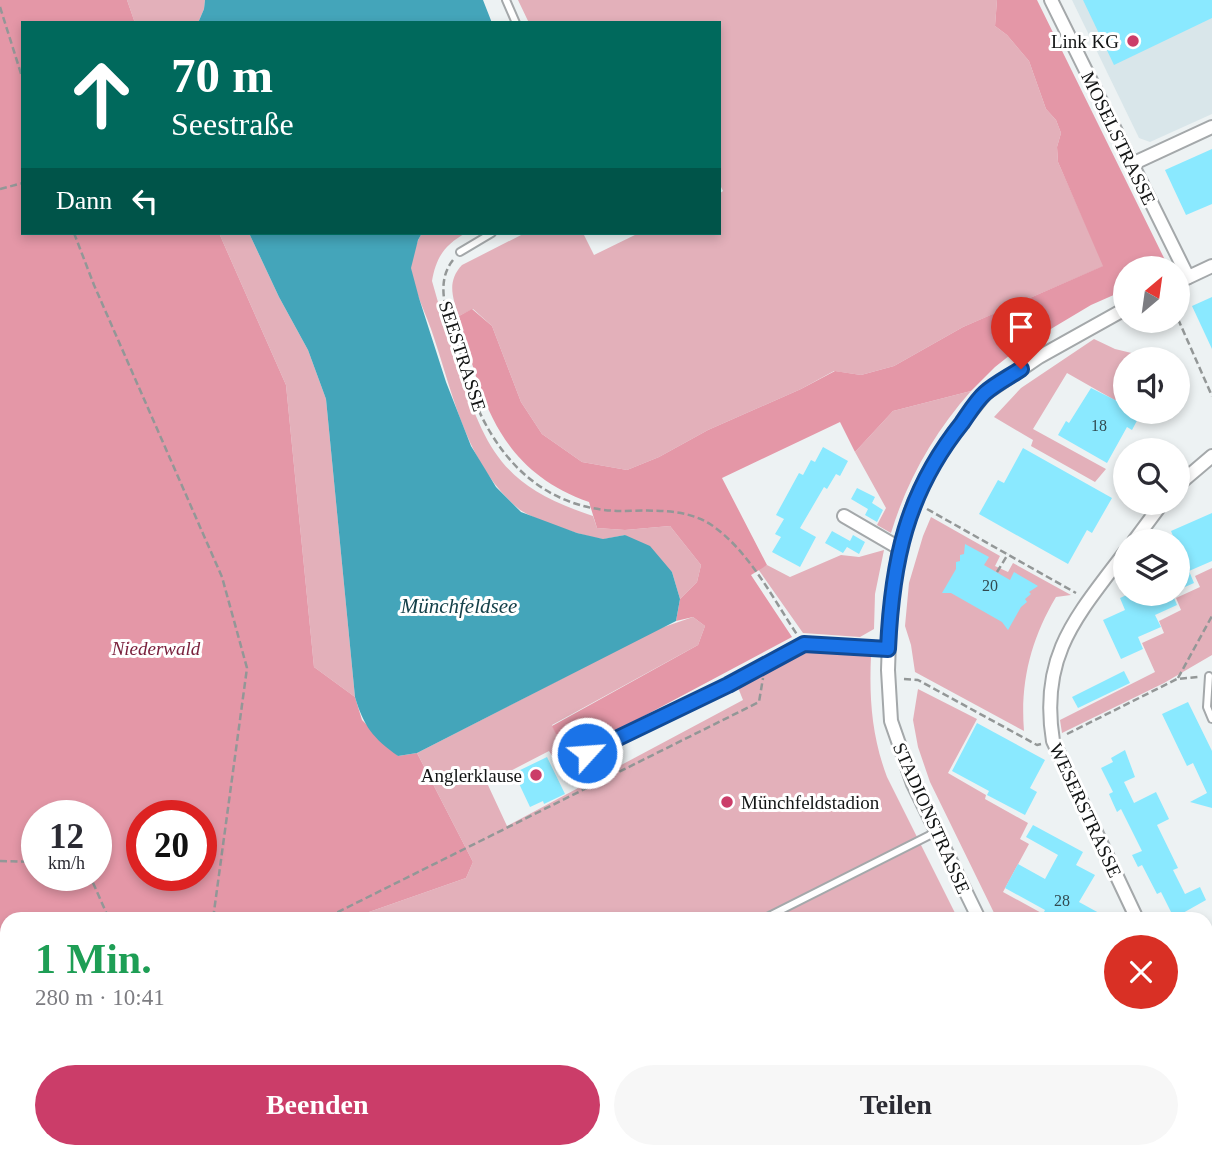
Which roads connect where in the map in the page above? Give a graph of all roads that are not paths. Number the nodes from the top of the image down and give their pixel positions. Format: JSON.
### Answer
{"nodes":[{"id":1,"x":506,"y":0,"type":"edge"},
{"id":2,"x":1051,"y":0,"type":"edge"},
{"id":3,"x":515,"y":21,"type":"edge"},
{"id":4,"x":1212,"y":127,"type":"edge"},
{"id":5,"x":1132,"y":164,"type":"junction"},
{"id":6,"x":489,"y":235,"type":"edge"},
{"id":7,"x":460,"y":252,"type":"road end"},
{"id":8,"x":1173,"y":256,"type":"edge"},
{"id":9,"x":1212,"y":266,"type":"edge"},
{"id":10,"x":1190,"y":276,"type":"edge"},
{"id":11,"x":1113,"y":316,"type":"edge"},
{"id":12,"x":1212,"y":456,"type":"edge"},
{"id":13,"x":1190,"y":475,"type":"edge"},
{"id":14,"x":1153,"y":515,"type":"edge"},
{"id":15,"x":844,"y":516,"type":"dead end"},
{"id":16,"x":1142,"y":529,"type":"edge"},
{"id":17,"x":899,"y":548,"type":"junction"},
{"id":18,"x":1113,"y":568,"type":"edge"},
{"id":19,"x":888,"y":649,"type":"junction"},
{"id":20,"x":1209,"y":676,"type":"dead end"},
{"id":21,"x":1212,"y":719,"type":"edge"},
{"id":22,"x":564,"y":765,"type":"dead end"},
{"id":23,"x":936,"y":832,"type":"junction"},
{"id":24,"x":777,"y":912,"type":"edge"},
{"id":25,"x":976,"y":912,"type":"edge"},
{"id":26,"x":1134,"y":912,"type":"edge"}],
"edges":[{"from":1,"to":3,"type":"lane"},
{"from":2,"to":5,"type":"street","name":"MOSELSTRASSE"},
{"from":4,"to":5,"type":"street"},
{"from":5,"to":8,"type":"street","name":"MOSELSTRASSE"},
{"from":6,"to":7,"type":"lane"},
{"from":9,"to":10,"type":"street"},
{"from":11,"to":17,"type":"street","name":"STADIONSTRASSE"},
{"from":12,"to":13,"type":"street"},
{"from":14,"to":16,"type":"street"},
{"from":15,"to":17,"type":"street"},
{"from":17,"to":19,"type":"street","name":"STADIONSTRASSE"},
{"from":18,"to":26,"type":"street","name":"WESERSTRASSE"},
{"from":19,"to":22,"type":"lane"},
{"from":19,"to":23,"type":"street","name":"STADIONSTRASSE"},
{"from":20,"to":21,"type":"lane"},
{"from":23,"to":24,"type":"lane"},
{"from":23,"to":25,"type":"street","name":"STADIONSTRASSE"}]}
